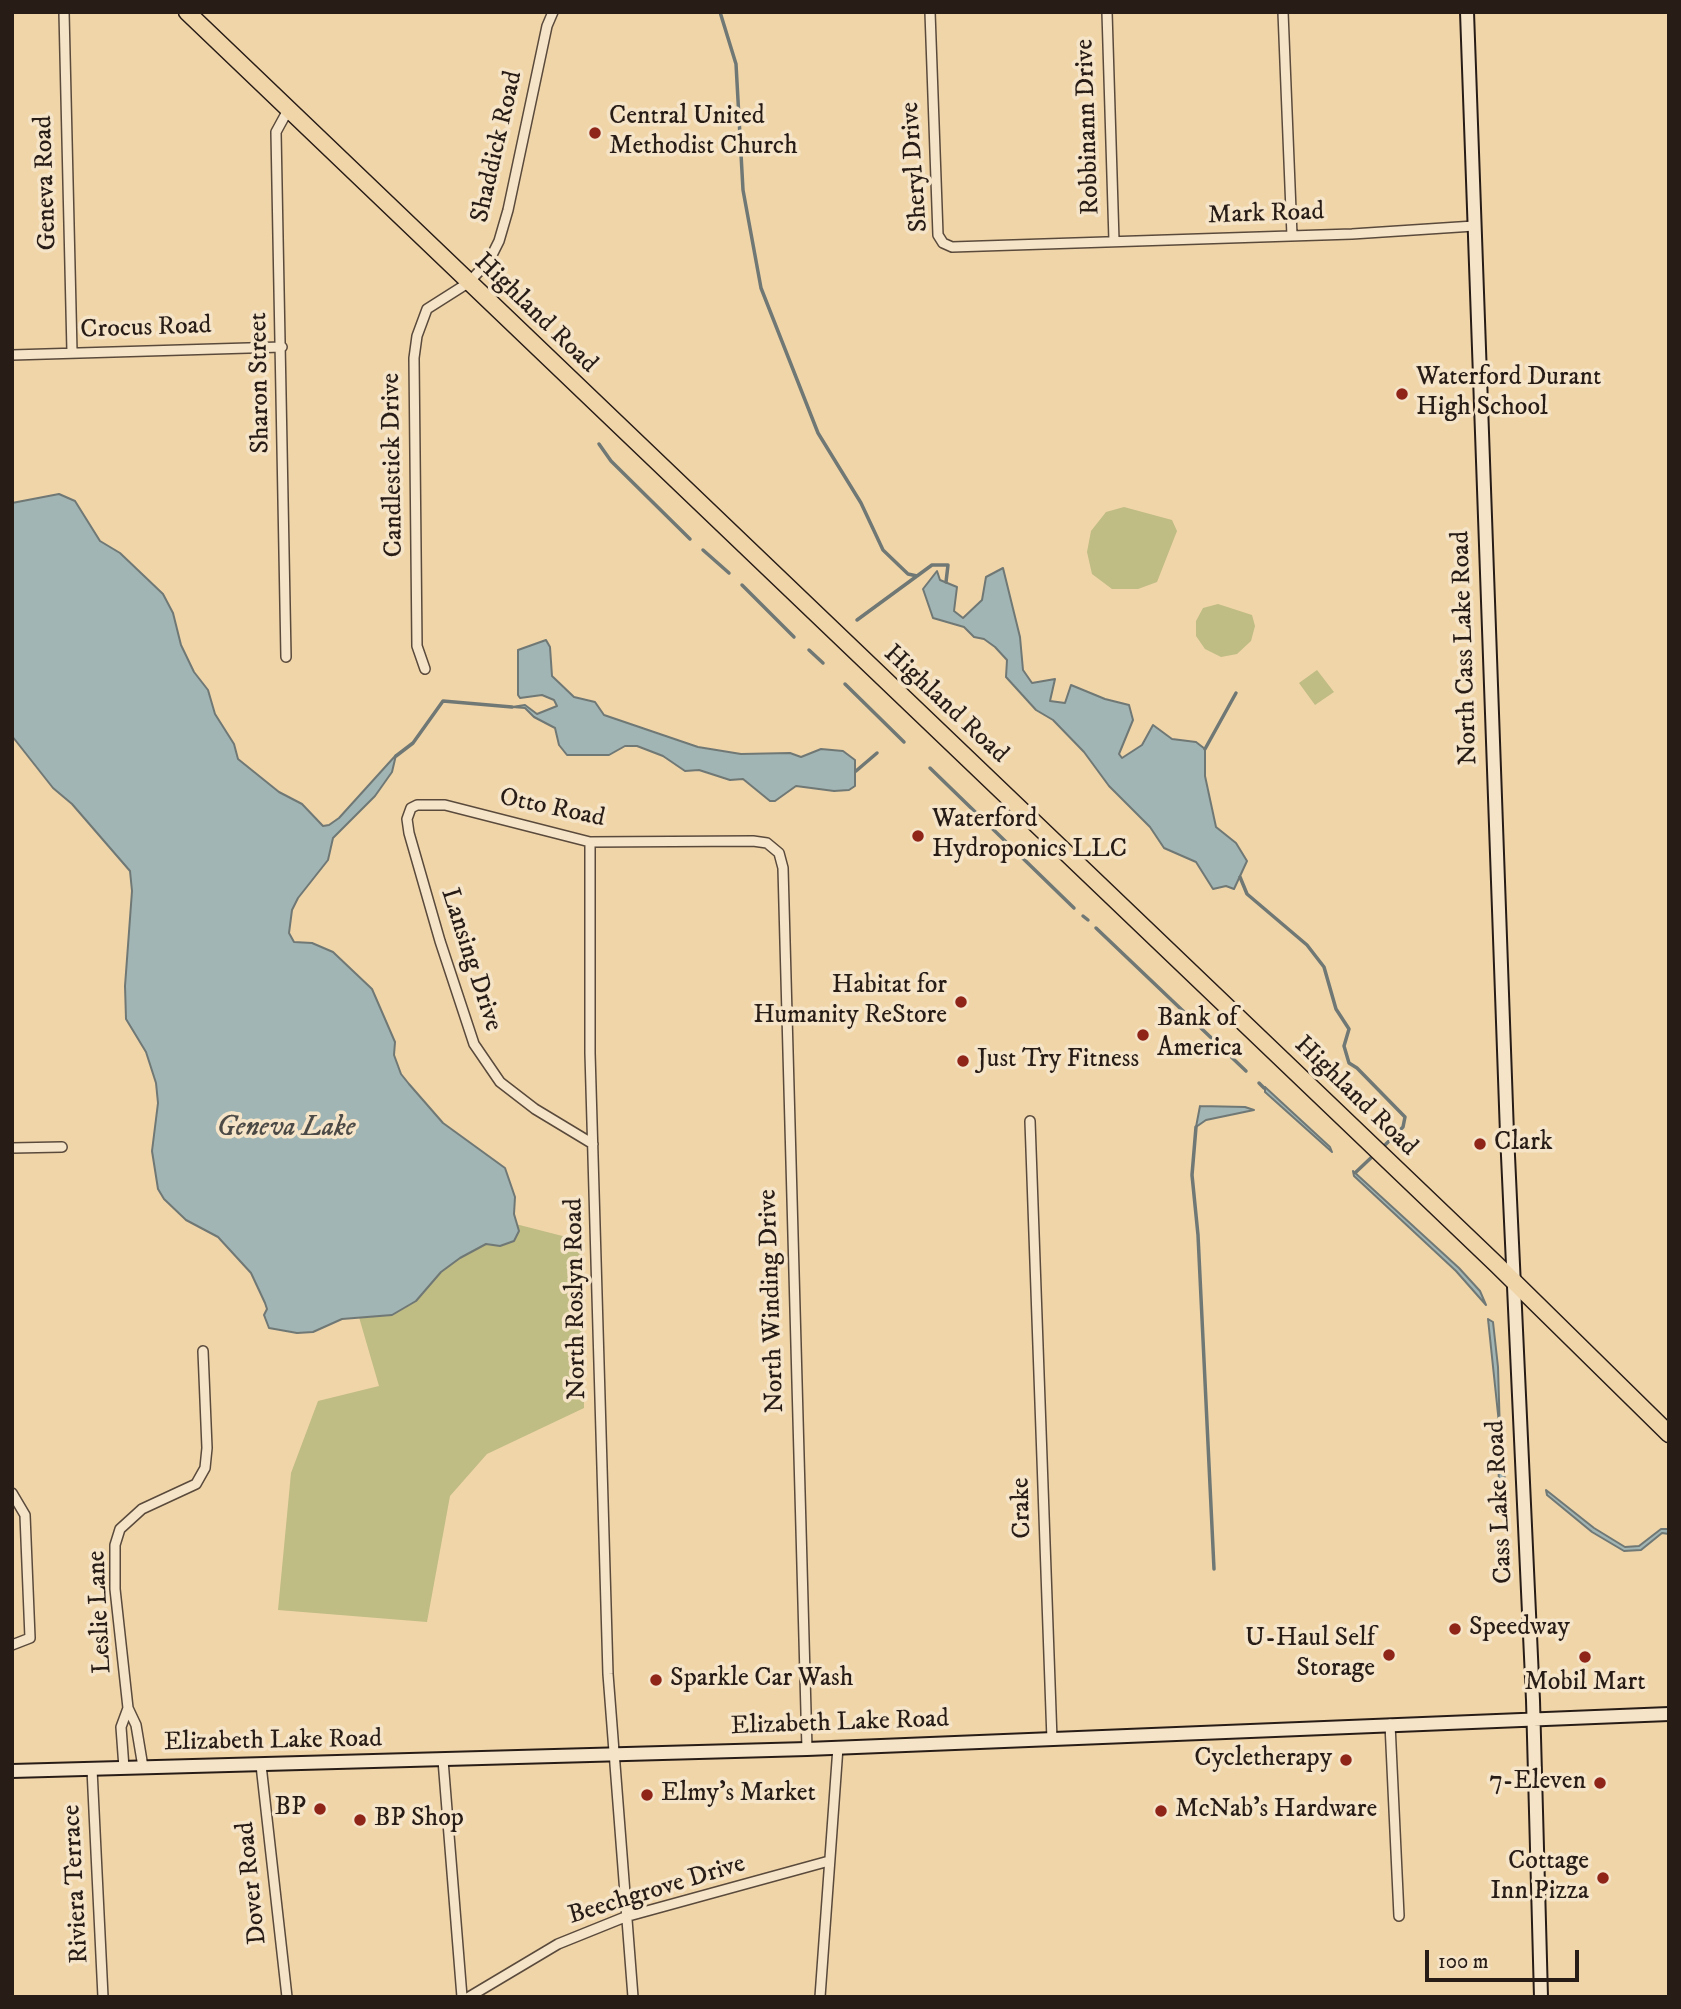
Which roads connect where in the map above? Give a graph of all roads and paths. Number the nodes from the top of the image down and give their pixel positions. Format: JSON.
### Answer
{"nodes":[{"id":1,"x":64,"y":12,"type":"edge"},
{"id":2,"x":187,"y":12,"type":"edge"},
{"id":3,"x":553,"y":12,"type":"edge"},
{"id":4,"x":930,"y":12,"type":"edge"},
{"id":5,"x":1107,"y":12,"type":"edge"},
{"id":6,"x":1283,"y":12,"type":"edge"},
{"id":7,"x":1467,"y":12,"type":"edge"},
{"id":8,"x":288,"y":110,"type":"junction"},
{"id":9,"x":1474,"y":226,"type":"junction"},
{"id":10,"x":1292,"y":236,"type":"junction"},
{"id":11,"x":1114,"y":241,"type":"junction"},
{"id":12,"x":1059,"y":243,"type":"joint"},
{"id":13,"x":468,"y":283,"type":"junction"},
{"id":14,"x":282,"y":347,"type":"junction"},
{"id":15,"x":72,"y":352,"type":"junction"},
{"id":16,"x":12,"y":355,"type":"edge"},
{"id":17,"x":286,"y":657,"type":"dead end"},
{"id":18,"x":425,"y":669,"type":"dead end"},
{"id":19,"x":407,"y":819,"type":"joint"},
{"id":20,"x":590,"y":842,"type":"junction"},
{"id":21,"x":779,"y":853,"type":"joint"},
{"id":22,"x":1030,"y":1121,"type":"dead end"},
{"id":23,"x":593,"y":1144,"type":"junction"},
{"id":24,"x":62,"y":1147,"type":"dead end"},
{"id":25,"x":12,"y":1148,"type":"edge"},
{"id":26,"x":1514,"y":1283,"type":"junction"},
{"id":27,"x":203,"y":1351,"type":"dead end"},
{"id":28,"x":1669,"y":1434,"type":"edge"},
{"id":29,"x":12,"y":1493,"type":"edge"},
{"id":30,"x":12,"y":1645,"type":"edge"},
{"id":31,"x":128,"y":1708,"type":"junction"},
{"id":32,"x":1669,"y":1714,"type":"edge"},
{"id":33,"x":1534,"y":1718,"type":"junction"},
{"id":34,"x":1390,"y":1724,"type":"junction"},
{"id":35,"x":1052,"y":1740,"type":"junction"},
{"id":36,"x":838,"y":1747,"type":"junction"},
{"id":37,"x":807,"y":1749,"type":"junction"},
{"id":38,"x":613,"y":1755,"type":"junction"},
{"id":39,"x":443,"y":1760,"type":"junction"},
{"id":40,"x":261,"y":1765,"type":"junction"},
{"id":41,"x":124,"y":1768,"type":"junction"},
{"id":42,"x":143,"y":1768,"type":"junction"},
{"id":43,"x":92,"y":1769,"type":"junction"},
{"id":44,"x":12,"y":1771,"type":"edge"},
{"id":45,"x":829,"y":1861,"type":"junction"},
{"id":46,"x":1399,"y":1916,"type":"dead end"},
{"id":47,"x":625,"y":1917,"type":"junction"},
{"id":48,"x":103,"y":1997,"type":"edge"},
{"id":49,"x":287,"y":1997,"type":"edge"},
{"id":50,"x":461,"y":1997,"type":"edge"},
{"id":51,"x":469,"y":1997,"type":"edge"},
{"id":52,"x":633,"y":1997,"type":"edge"},
{"id":53,"x":820,"y":1997,"type":"edge"},
{"id":54,"x":1541,"y":1997,"type":"edge"}],
"edges":[{"from":1,"to":15,"type":"street","name":"Geneva Road"},
{"from":2,"to":8,"type":"highway","name":"Highland Road"},
{"from":3,"to":13,"type":"street","name":"Shaddick Road"},
{"from":4,"to":12,"type":"street","name":"Sheryl Drive"},
{"from":5,"to":11,"type":"street","name":"Robbinann Drive"},
{"from":6,"to":10,"type":"street"},
{"from":7,"to":9,"type":"street","name":"North Cass Lake Road"},
{"from":8,"to":13,"type":"highway","name":"Highland Road"},
{"from":8,"to":14,"type":"street","name":"Sharon Street"},
{"from":9,"to":10,"type":"street","name":"Mark Road"},
{"from":9,"to":26,"type":"street","name":"North Cass Lake Road"},
{"from":10,"to":11,"type":"street","name":"Mark Road"},
{"from":11,"to":12,"type":"street","name":"Mark Road"},
{"from":13,"to":18,"type":"street","name":"Candlestick Drive"},
{"from":13,"to":26,"type":"highway","name":"Highland Road"},
{"from":14,"to":15,"type":"street","name":"Crocus Road"},
{"from":14,"to":17,"type":"street","name":"Sharon Street"},
{"from":15,"to":16,"type":"street","name":"Crocus Road"},
{"from":19,"to":20,"type":"street","name":"Otto Road"},
{"from":19,"to":23,"type":"street","name":"Lansing Drive"},
{"from":20,"to":21,"type":"street","name":"Otto Road"},
{"from":20,"to":23,"type":"street","name":"North Roslyn Road"},
{"from":21,"to":37,"type":"street","name":"North Winding Drive"},
{"from":22,"to":35,"type":"street","name":"Crake"},
{"from":23,"to":38,"type":"street","name":"North Roslyn Road"},
{"from":24,"to":25,"type":"street"},
{"from":26,"to":28,"type":"highway","name":"Highland Road"},
{"from":26,"to":33,"type":"street","name":"Cass Lake Road"},
{"from":27,"to":31,"type":"street","name":"Leslie Lane"},
{"from":29,"to":30,"type":"street"},
{"from":31,"to":41,"type":"street","name":"Leslie Lane"},
{"from":31,"to":42,"type":"street","name":"Leslie Lane"},
{"from":32,"to":33,"type":"street","name":"Elizabeth Lake Road"},
{"from":33,"to":34,"type":"street","name":"Elizabeth Lake Road"},
{"from":33,"to":54,"type":"street","name":"Cass Lake Road"},
{"from":34,"to":35,"type":"street","name":"Elizabeth Lake Road"},
{"from":34,"to":46,"type":"street"},
{"from":35,"to":36,"type":"street","name":"Elizabeth Lake Road"},
{"from":36,"to":37,"type":"street","name":"Elizabeth Lake Road"},
{"from":36,"to":45,"type":"street"},
{"from":37,"to":38,"type":"street","name":"Elizabeth Lake Road"},
{"from":38,"to":39,"type":"street","name":"Elizabeth Lake Road"},
{"from":38,"to":47,"type":"street","name":"North Roslyn Road"},
{"from":39,"to":40,"type":"street","name":"Elizabeth Lake Road"},
{"from":39,"to":50,"type":"street"},
{"from":40,"to":42,"type":"street","name":"Elizabeth Lake Road"},
{"from":40,"to":49,"type":"street","name":"Dover Road"},
{"from":41,"to":42,"type":"street","name":"Elizabeth Lake Road"},
{"from":41,"to":43,"type":"street","name":"Elizabeth Lake Road"},
{"from":43,"to":44,"type":"street","name":"Elizabeth Lake Road"},
{"from":43,"to":48,"type":"street","name":"Riviera Terrace"},
{"from":45,"to":47,"type":"street","name":"Beechgrove Drive"},
{"from":45,"to":53,"type":"street"},
{"from":47,"to":51,"type":"street","name":"Beechgrove Drive"},
{"from":47,"to":52,"type":"street","name":"North Roslyn Road"}]}
